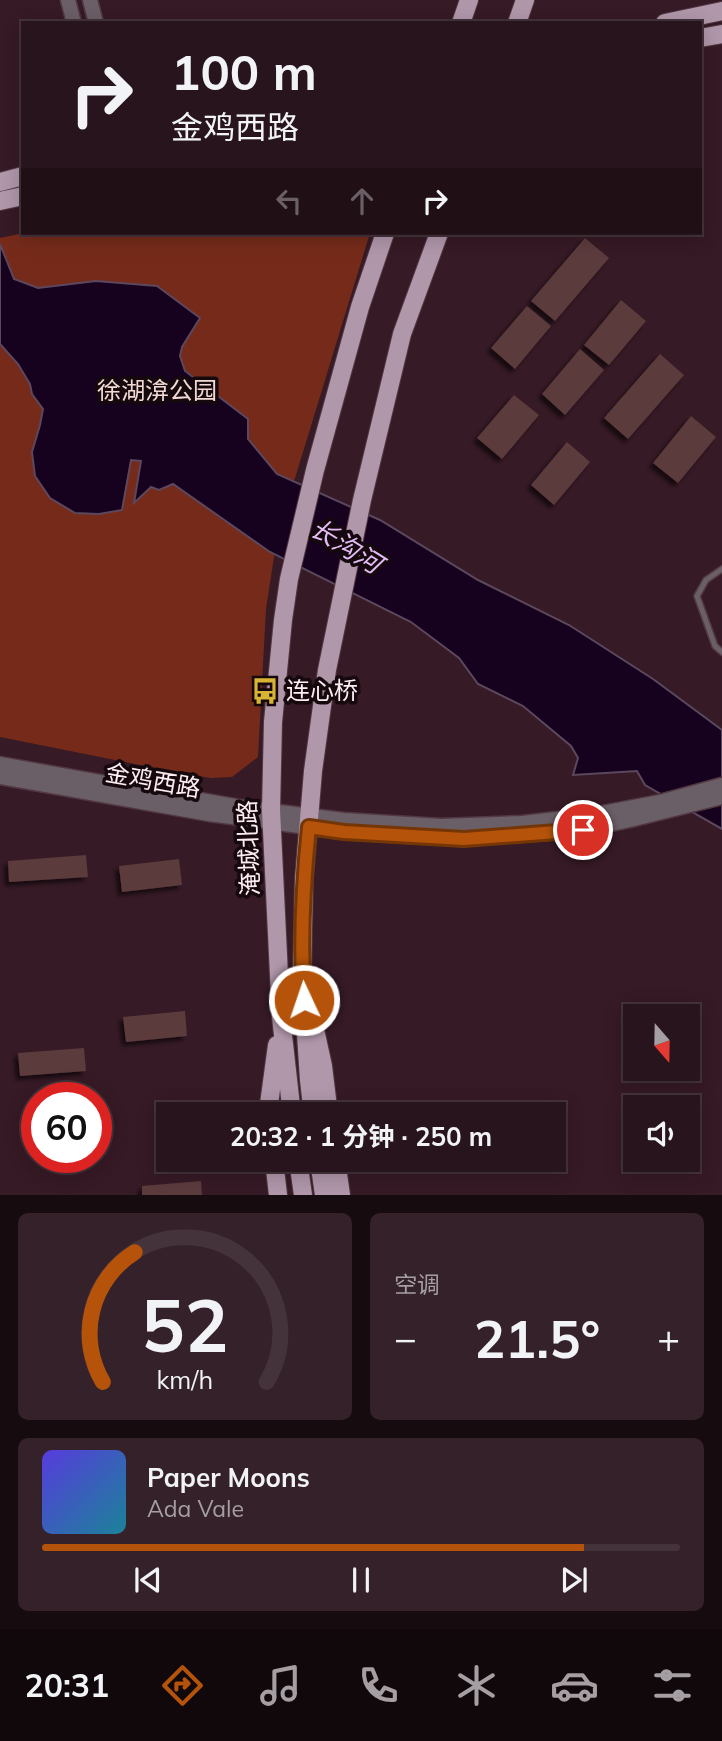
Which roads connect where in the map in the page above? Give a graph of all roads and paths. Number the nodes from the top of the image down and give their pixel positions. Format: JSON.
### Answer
{"nodes":[{"id":1,"x":68,"y":0,"type":"edge"},
{"id":2,"x":90,"y":0,"type":"edge"},
{"id":3,"x":470,"y":0,"type":"edge"},
{"id":4,"x":525,"y":0,"type":"edge"},
{"id":5,"x":722,"y":11,"type":"edge"},
{"id":6,"x":73,"y":21,"type":"edge"},
{"id":7,"x":95,"y":21,"type":"edge"},
{"id":8,"x":462,"y":21,"type":"edge"},
{"id":9,"x":518,"y":21,"type":"edge"},
{"id":10,"x":675,"y":21,"type":"edge"},
{"id":11,"x":722,"y":34,"type":"edge"},
{"id":12,"x":702,"y":38,"type":"edge"},
{"id":13,"x":21,"y":177,"type":"edge"},
{"id":14,"x":0,"y":182,"type":"edge"},
{"id":15,"x":21,"y":196,"type":"edge"},
{"id":16,"x":0,"y":201,"type":"edge"},
{"id":17,"x":384,"y":235,"type":"edge"},
{"id":18,"x":438,"y":235,"type":"edge"},
{"id":19,"x":722,"y":569,"type":"edge"},
{"id":20,"x":722,"y":652,"type":"edge"},
{"id":21,"x":0,"y":764,"type":"edge"},
{"id":22,"x":0,"y":777,"type":"edge"},
{"id":23,"x":722,"y":786,"type":"edge"},
{"id":24,"x":722,"y":797,"type":"edge"},
{"id":25,"x":667,"y":805,"type":"junction"},
{"id":26,"x":271,"y":816,"type":"junction"},
{"id":27,"x":310,"y":822,"type":"junction"},
{"id":28,"x":302,"y":974,"type":"junction"},
{"id":29,"x":281,"y":1017,"type":"junction"},
{"id":30,"x":269,"y":1102,"type":"edge"},
{"id":31,"x":291,"y":1102,"type":"edge"},
{"id":32,"x":312,"y":1102,"type":"edge"},
{"id":33,"x":327,"y":1102,"type":"edge"},
{"id":34,"x":275,"y":1172,"type":"edge"},
{"id":35,"x":300,"y":1172,"type":"edge"},
{"id":36,"x":321,"y":1172,"type":"edge"},
{"id":37,"x":338,"y":1172,"type":"edge"},
{"id":38,"x":278,"y":1195,"type":"edge"},
{"id":39,"x":303,"y":1195,"type":"edge"},
{"id":40,"x":324,"y":1195,"type":"edge"},
{"id":41,"x":341,"y":1195,"type":"edge"}],
"edges":[{"from":1,"to":6,"type":"street"},
{"from":2,"to":7,"type":"street"},
{"from":3,"to":8,"type":"main road"},
{"from":4,"to":9,"type":"main road"},
{"from":5,"to":10,"type":"main road"},
{"from":11,"to":12,"type":"main road"},
{"from":13,"to":14,"type":"main road"},
{"from":15,"to":16,"type":"main road"},
{"from":17,"to":26,"type":"main road","name":"淹城北路"},
{"from":18,"to":27,"type":"main road"},
{"from":19,"to":20,"type":"lane"},
{"from":21,"to":26,"type":"street","name":"金鸡西路"},
{"from":22,"to":26,"type":"street","name":"金鸡西路"},
{"from":23,"to":25,"type":"street"},
{"from":24,"to":25,"type":"street"},
{"from":25,"to":27,"type":"street","name":"金鸡西路"},
{"from":26,"to":27,"type":"street","name":"金鸡西路"},
{"from":26,"to":29,"type":"main road","name":"淹城北路"},
{"from":27,"to":28,"type":"main road"},
{"from":28,"to":32,"type":"main road"},
{"from":28,"to":33,"type":"main road"},
{"from":29,"to":30,"type":"main road"},
{"from":29,"to":31,"type":"main road","name":"淹城北路"},
{"from":34,"to":38,"type":"main road"},
{"from":35,"to":39,"type":"main road"},
{"from":36,"to":40,"type":"main road"},
{"from":37,"to":41,"type":"main road"}]}
